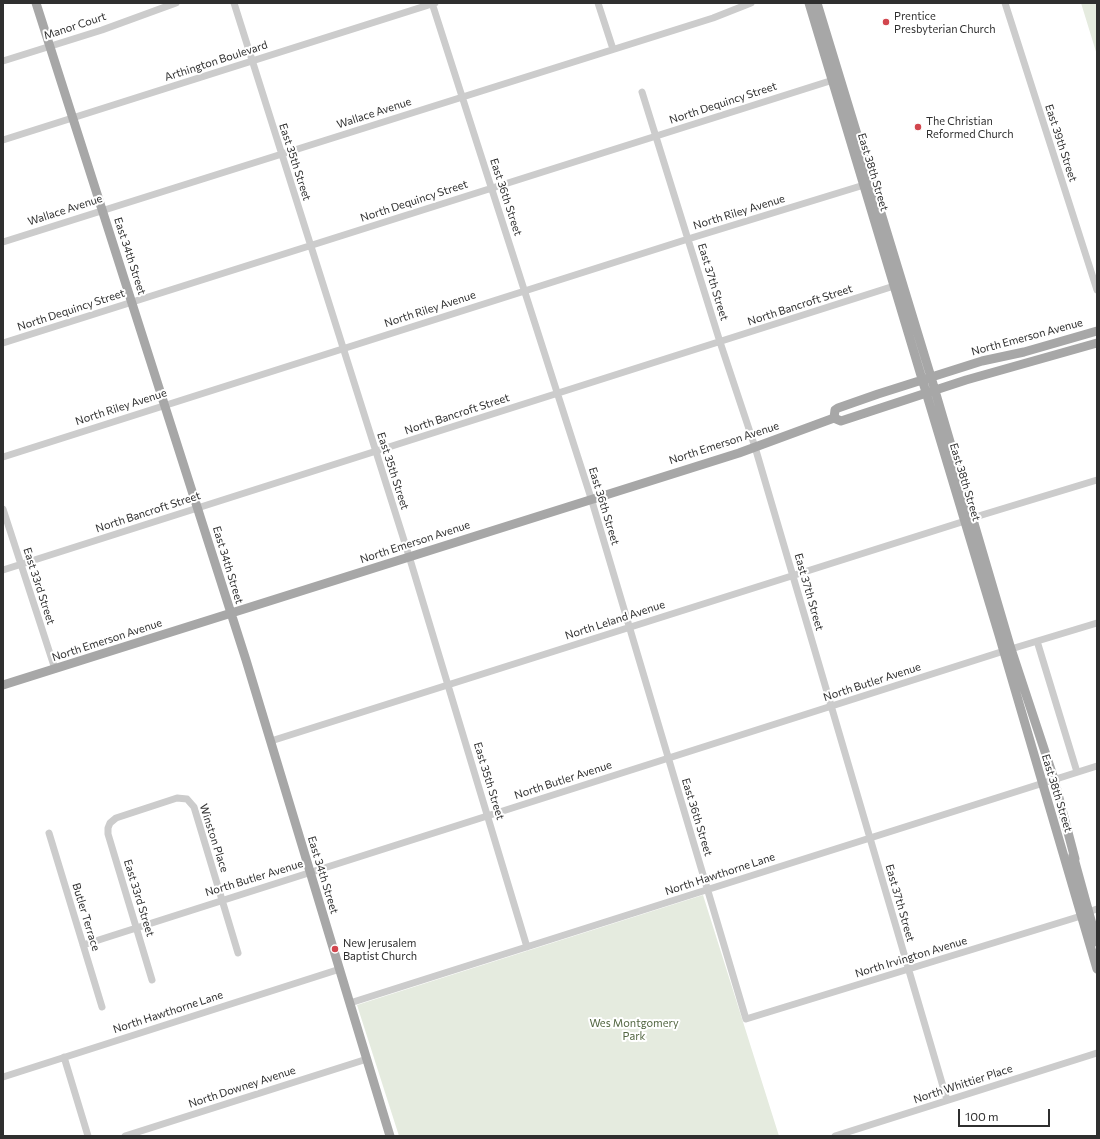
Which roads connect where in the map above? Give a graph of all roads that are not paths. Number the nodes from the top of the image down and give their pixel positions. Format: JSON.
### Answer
{"nodes":[{"id":1,"x":36,"y":3,"type":"edge"},
{"id":2,"x":176,"y":3,"type":"edge"},
{"id":3,"x":234,"y":3,"type":"edge"},
{"id":4,"x":433,"y":3,"type":"edge"},
{"id":5,"x":598,"y":3,"type":"edge"},
{"id":6,"x":730,"y":3,"type":"edge"},
{"id":7,"x":751,"y":3,"type":"edge"},
{"id":8,"x":809,"y":3,"type":"edge"},
{"id":9,"x":817,"y":3,"type":"edge"},
{"id":10,"x":1005,"y":3,"type":"edge"},
{"id":11,"x":733,"y":11,"type":"junction"},
{"id":12,"x":50,"y":46,"type":"junction"},
{"id":13,"x":612,"y":49,"type":"junction"},
{"id":14,"x":3,"y":61,"type":"edge"},
{"id":15,"x":252,"y":61,"type":"junction"},
{"id":16,"x":833,"y":80,"type":"junction"},
{"id":17,"x":642,"y":92,"type":"dead end"},
{"id":18,"x":462,"y":96,"type":"junction"},
{"id":19,"x":73,"y":118,"type":"junction"},
{"id":20,"x":656,"y":136,"type":"junction"},
{"id":21,"x":3,"y":140,"type":"edge"},
{"id":22,"x":280,"y":154,"type":"junction"},
{"id":23,"x":864,"y":185,"type":"junction"},
{"id":24,"x":491,"y":188,"type":"junction"},
{"id":25,"x":102,"y":210,"type":"junction"},
{"id":26,"x":688,"y":239,"type":"junction"},
{"id":27,"x":3,"y":242,"type":"edge"},
{"id":28,"x":310,"y":246,"type":"junction"},
{"id":29,"x":894,"y":286,"type":"junction"},
{"id":30,"x":1097,"y":290,"type":"edge"},
{"id":31,"x":525,"y":291,"type":"junction"},
{"id":32,"x":132,"y":303,"type":"junction"},
{"id":33,"x":1097,"y":330,"type":"edge"},
{"id":34,"x":720,"y":342,"type":"junction"},
{"id":35,"x":3,"y":343,"type":"edge"},
{"id":36,"x":1097,"y":343,"type":"edge"},
{"id":37,"x":342,"y":348,"type":"junction"},
{"id":38,"x":927,"y":378,"type":"junction"},
{"id":39,"x":930,"y":391,"type":"junction"},
{"id":40,"x":557,"y":393,"type":"junction"},
{"id":41,"x":164,"y":405,"type":"junction"},
{"id":42,"x":834,"y":418,"type":"junction"},
{"id":43,"x":755,"y":447,"type":"junction"},
{"id":44,"x":375,"y":451,"type":"junction"},
{"id":45,"x":3,"y":456,"type":"edge"},
{"id":46,"x":1097,"y":480,"type":"edge"},
{"id":47,"x":591,"y":498,"type":"junction"},
{"id":48,"x":198,"y":508,"type":"junction"},
{"id":49,"x":3,"y":509,"type":"edge"},
{"id":50,"x":968,"y":519,"type":"junction"},
{"id":51,"x":409,"y":556,"type":"junction"},
{"id":52,"x":20,"y":564,"type":"junction"},
{"id":53,"x":3,"y":570,"type":"edge"},
{"id":54,"x":793,"y":575,"type":"junction"},
{"id":55,"x":231,"y":614,"type":"junction"},
{"id":56,"x":1097,"y":623,"type":"edge"},
{"id":57,"x":630,"y":627,"type":"junction"},
{"id":58,"x":1037,"y":641,"type":"junction"},
{"id":59,"x":1007,"y":650,"type":"junction"},
{"id":60,"x":55,"y":669,"type":"junction"},
{"id":61,"x":3,"y":685,"type":"edge"},
{"id":62,"x":448,"y":685,"type":"junction"},
{"id":63,"x":831,"y":707,"type":"junction"},
{"id":64,"x":271,"y":741,"type":"junction"},
{"id":65,"x":669,"y":759,"type":"junction"},
{"id":66,"x":1097,"y":766,"type":"edge"},
{"id":67,"x":1077,"y":772,"type":"junction"},
{"id":68,"x":1054,"y":779,"type":"junction"},
{"id":69,"x":1042,"y":783,"type":"junction"},
{"id":70,"x":188,"y":800,"type":"joint"},
{"id":71,"x":488,"y":816,"type":"junction"},
{"id":72,"x":49,"y":833,"type":"dead end"},
{"id":73,"x":869,"y":838,"type":"junction"},
{"id":74,"x":310,"y":872,"type":"junction"},
{"id":75,"x":708,"y":890,"type":"junction"},
{"id":76,"x":222,"y":900,"type":"junction"},
{"id":77,"x":1097,"y":909,"type":"edge"},
{"id":78,"x":1085,"y":914,"type":"junction"},
{"id":79,"x":136,"y":928,"type":"junction"},
{"id":80,"x":1097,"y":942,"type":"edge"},
{"id":81,"x":83,"y":945,"type":"junction"},
{"id":82,"x":527,"y":947,"type":"junction"},
{"id":83,"x":238,"y":953,"type":"dead end"},
{"id":84,"x":340,"y":969,"type":"junction"},
{"id":85,"x":908,"y":969,"type":"junction"},
{"id":86,"x":1097,"y":969,"type":"edge"},
{"id":87,"x":152,"y":980,"type":"dead end"},
{"id":88,"x":350,"y":1003,"type":"junction"},
{"id":89,"x":102,"y":1007,"type":"dead end"},
{"id":90,"x":746,"y":1019,"type":"joint"},
{"id":91,"x":1097,"y":1053,"type":"edge"},
{"id":92,"x":64,"y":1057,"type":"junction"},
{"id":93,"x":367,"y":1059,"type":"junction"},
{"id":94,"x":3,"y":1077,"type":"edge"},
{"id":95,"x":947,"y":1100,"type":"junction"},
{"id":96,"x":88,"y":1136,"type":"edge"},
{"id":97,"x":125,"y":1136,"type":"edge"},
{"id":98,"x":390,"y":1136,"type":"edge"},
{"id":99,"x":835,"y":1136,"type":"edge"}],
"edges":[{"from":1,"to":12,"type":"main road","name":"East 34th Street"},
{"from":2,"to":12,"type":"street","name":"Manor Court"},
{"from":3,"to":15,"type":"street","name":"East 35th Street"},
{"from":4,"to":15,"type":"street","name":"Arthington Boulevard"},
{"from":4,"to":18,"type":"street","name":"East 36th Street"},
{"from":5,"to":13,"type":"street"},
{"from":6,"to":11,"type":"street"},
{"from":7,"to":11,"type":"street","name":"Wallace Avenue"},
{"from":8,"to":16,"type":"main road","name":"East 38th Street"},
{"from":9,"to":38,"type":"main road","name":"East 38th Street"},
{"from":10,"to":30,"type":"street","name":"East 39th Street"},
{"from":11,"to":13,"type":"street","name":"Wallace Avenue"},
{"from":12,"to":14,"type":"street","name":"Manor Court"},
{"from":12,"to":19,"type":"main road","name":"East 34th Street"},
{"from":13,"to":18,"type":"street","name":"Wallace Avenue"},
{"from":15,"to":19,"type":"street","name":"Arthington Boulevard"},
{"from":15,"to":22,"type":"street","name":"East 35th Street"},
{"from":16,"to":20,"type":"street","name":"North Dequincy Street"},
{"from":16,"to":23,"type":"main road","name":"East 38th Street"},
{"from":17,"to":20,"type":"street","name":"East 37th Street"},
{"from":18,"to":22,"type":"street","name":"Wallace Avenue"},
{"from":18,"to":24,"type":"street","name":"East 36th Street"},
{"from":19,"to":21,"type":"street","name":"Arthington Boulevard"},
{"from":19,"to":25,"type":"main road","name":"East 34th Street"},
{"from":20,"to":24,"type":"street","name":"North Dequincy Street"},
{"from":20,"to":26,"type":"street","name":"East 37th Street"},
{"from":22,"to":25,"type":"street","name":"Wallace Avenue"},
{"from":22,"to":28,"type":"street","name":"East 35th Street"},
{"from":23,"to":26,"type":"street","name":"North Riley Avenue"},
{"from":23,"to":29,"type":"main road","name":"East 38th Street"},
{"from":24,"to":28,"type":"street","name":"North Dequincy Street"},
{"from":24,"to":31,"type":"street","name":"East 36th Street"},
{"from":25,"to":27,"type":"street","name":"Wallace Avenue"},
{"from":25,"to":32,"type":"main road","name":"East 34th Street"},
{"from":26,"to":31,"type":"street","name":"North Riley Avenue"},
{"from":26,"to":34,"type":"street","name":"East 37th Street"},
{"from":28,"to":32,"type":"street","name":"North Dequincy Street"},
{"from":28,"to":37,"type":"street","name":"East 35th Street"},
{"from":29,"to":34,"type":"street","name":"North Bancroft Street"},
{"from":29,"to":38,"type":"main road","name":"East 38th Street"},
{"from":31,"to":37,"type":"street","name":"North Riley Avenue"},
{"from":31,"to":40,"type":"street","name":"East 36th Street"},
{"from":32,"to":35,"type":"street","name":"North Dequincy Street"},
{"from":32,"to":41,"type":"main road","name":"East 34th Street"},
{"from":33,"to":38,"type":"main road","name":"North Emerson Avenue"},
{"from":34,"to":40,"type":"street","name":"North Bancroft Street"},
{"from":34,"to":43,"type":"street","name":"East 37th Street"},
{"from":36,"to":39,"type":"main road","name":"North Emerson Avenue"},
{"from":37,"to":41,"type":"street","name":"North Riley Avenue"},
{"from":37,"to":44,"type":"street","name":"East 35th Street"},
{"from":38,"to":39,"type":"main road","name":"East 38th Street"},
{"from":38,"to":42,"type":"main road","name":"North Emerson Avenue"},
{"from":39,"to":42,"type":"main road","name":"North Emerson Avenue"},
{"from":39,"to":50,"type":"main road","name":"East 38th Street"},
{"from":40,"to":44,"type":"street","name":"North Bancroft Street"},
{"from":40,"to":47,"type":"street","name":"East 36th Street"},
{"from":41,"to":45,"type":"street","name":"North Riley Avenue"},
{"from":41,"to":48,"type":"main road","name":"East 34th Street"},
{"from":42,"to":43,"type":"main road","name":"North Emerson Avenue"},
{"from":43,"to":47,"type":"main road","name":"North Emerson Avenue"},
{"from":43,"to":54,"type":"street","name":"East 37th Street"},
{"from":44,"to":48,"type":"street","name":"North Bancroft Street"},
{"from":44,"to":51,"type":"street","name":"East 35th Street"},
{"from":46,"to":50,"type":"street","name":"North Leland Avenue"},
{"from":47,"to":51,"type":"main road","name":"North Emerson Avenue"},
{"from":47,"to":57,"type":"street","name":"East 36th Street"},
{"from":48,"to":52,"type":"street","name":"North Bancroft Street"},
{"from":48,"to":55,"type":"main road","name":"East 34th Street"},
{"from":49,"to":52,"type":"street","name":"East 33rd Street"},
{"from":50,"to":54,"type":"street","name":"North Leland Avenue"},
{"from":50,"to":59,"type":"main road","name":"East 38th Street"},
{"from":51,"to":55,"type":"main road","name":"North Emerson Avenue"},
{"from":51,"to":62,"type":"street","name":"East 35th Street"},
{"from":52,"to":53,"type":"street","name":"North Bancroft Street"},
{"from":52,"to":60,"type":"street","name":"East 33rd Street"},
{"from":54,"to":57,"type":"street","name":"North Leland Avenue"},
{"from":54,"to":63,"type":"street","name":"East 37th Street"},
{"from":55,"to":60,"type":"main road","name":"North Emerson Avenue"},
{"from":55,"to":64,"type":"main road","name":"East 34th Street"},
{"from":56,"to":58,"type":"street","name":"North Butler Avenue"},
{"from":57,"to":62,"type":"street","name":"North Leland Avenue"},
{"from":57,"to":65,"type":"street","name":"East 36th Street"},
{"from":58,"to":59,"type":"street","name":"North Butler Avenue"},
{"from":58,"to":67,"type":"street"},
{"from":59,"to":63,"type":"street","name":"North Butler Avenue"},
{"from":59,"to":68,"type":"main road","name":"East 38th Street"},
{"from":59,"to":69,"type":"main road","name":"East 38th Street"},
{"from":60,"to":61,"type":"main road","name":"North Emerson Avenue"},
{"from":62,"to":64,"type":"street","name":"North Leland Avenue"},
{"from":62,"to":71,"type":"street","name":"East 35th Street"},
{"from":63,"to":65,"type":"street","name":"North Butler Avenue"},
{"from":63,"to":73,"type":"street","name":"East 37th Street"},
{"from":64,"to":74,"type":"main road","name":"East 34th Street"},
{"from":65,"to":71,"type":"street","name":"North Butler Avenue"},
{"from":65,"to":75,"type":"street","name":"East 36th Street"},
{"from":66,"to":67,"type":"street","name":"North Hawthorne Lane"},
{"from":67,"to":68,"type":"street","name":"North Hawthorne Lane"},
{"from":68,"to":69,"type":"street","name":"North Hawthorne Lane"},
{"from":68,"to":78,"type":"main road","name":"East 38th Street"},
{"from":69,"to":73,"type":"street","name":"North Hawthorne Lane"},
{"from":69,"to":78,"type":"main road","name":"East 38th Street"},
{"from":70,"to":76,"type":"street","name":"Winston Place"},
{"from":70,"to":79,"type":"street","name":"East 33rd Street"},
{"from":71,"to":74,"type":"street","name":"North Butler Avenue"},
{"from":71,"to":82,"type":"street","name":"East 35th Street"},
{"from":72,"to":81,"type":"street","name":"Butler Terrace"},
{"from":73,"to":75,"type":"street","name":"North Hawthorne Lane"},
{"from":73,"to":85,"type":"street","name":"East 37th Street"},
{"from":74,"to":76,"type":"street","name":"North Butler Avenue"},
{"from":74,"to":84,"type":"main road","name":"East 34th Street"},
{"from":75,"to":82,"type":"street","name":"North Hawthorne Lane"},
{"from":75,"to":90,"type":"street","name":"East 36th Street"},
{"from":76,"to":79,"type":"street","name":"North Butler Avenue"},
{"from":76,"to":83,"type":"street","name":"Winston Place"},
{"from":77,"to":78,"type":"street","name":"North Irvington Avenue"},
{"from":78,"to":80,"type":"main road","name":"East 38th Street"},
{"from":78,"to":85,"type":"street","name":"North Irvington Avenue"},
{"from":78,"to":86,"type":"main road","name":"East 38th Street"},
{"from":79,"to":81,"type":"street","name":"North Butler Avenue"},
{"from":79,"to":87,"type":"street","name":"East 33rd Street"},
{"from":81,"to":89,"type":"street","name":"Butler Terrace"},
{"from":82,"to":88,"type":"street","name":"North Hawthorne Lane"},
{"from":84,"to":88,"type":"main road","name":"East 34th Street"},
{"from":84,"to":92,"type":"street","name":"North Hawthorne Lane"},
{"from":85,"to":90,"type":"street","name":"North Irvington Avenue"},
{"from":85,"to":95,"type":"street","name":"East 37th Street"},
{"from":88,"to":93,"type":"main road","name":"East 34th Street"},
{"from":91,"to":95,"type":"street","name":"North Whittier Place"},
{"from":92,"to":94,"type":"street","name":"North Hawthorne Lane"},
{"from":92,"to":96,"type":"street"},
{"from":93,"to":97,"type":"street","name":"North Downey Avenue"},
{"from":93,"to":98,"type":"main road","name":"East 34th Street"},
{"from":95,"to":99,"type":"street","name":"North Whittier Place"}]}
